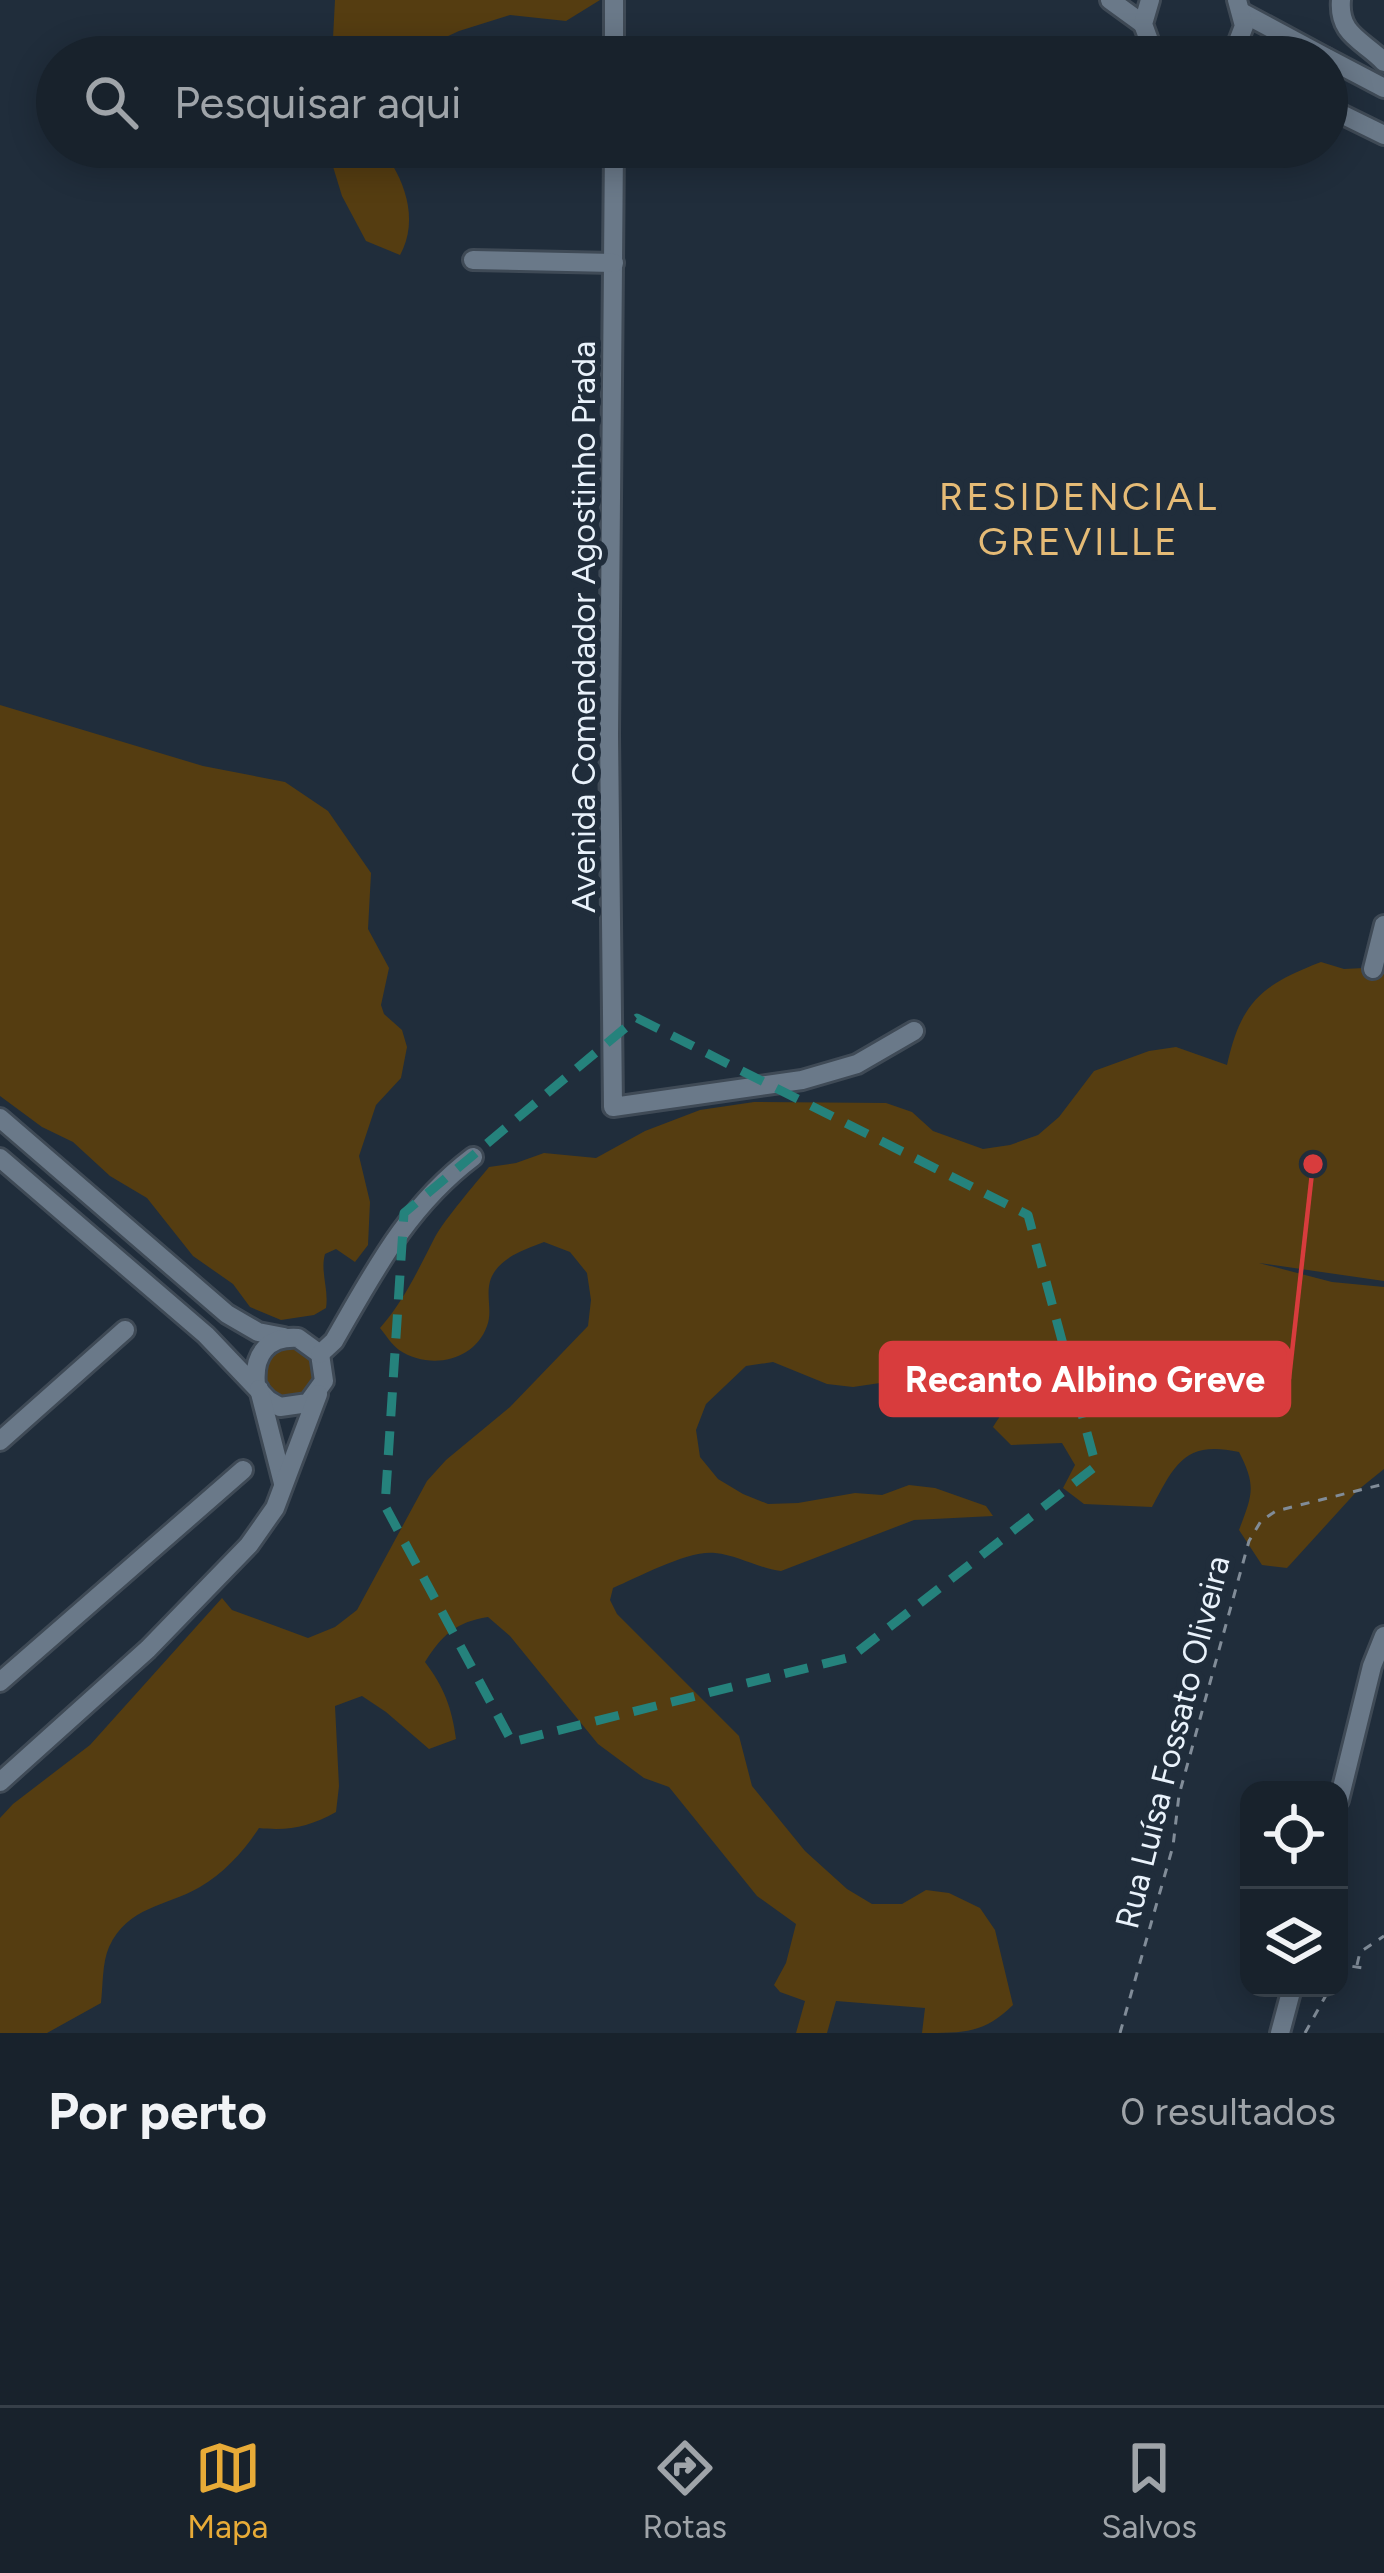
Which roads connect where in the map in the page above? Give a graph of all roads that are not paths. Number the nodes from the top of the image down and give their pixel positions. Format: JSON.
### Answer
{"nodes":[{"id":1,"x":614,"y":0,"type":"edge"},
{"id":2,"x":1110,"y":0,"type":"edge"},
{"id":3,"x":1150,"y":0,"type":"edge"},
{"id":4,"x":1341,"y":0,"type":"edge"},
{"id":5,"x":1239,"y":3,"type":"edge"},
{"id":6,"x":1144,"y":31,"type":"junction"},
{"id":7,"x":614,"y":36,"type":"edge"},
{"id":8,"x":1143,"y":36,"type":"edge"},
{"id":9,"x":1146,"y":36,"type":"edge"},
{"id":10,"x":1242,"y":36,"type":"edge"},
{"id":11,"x":1292,"y":36,"type":"edge"},
{"id":12,"x":1384,"y":62,"type":"edge"},
{"id":13,"x":1348,"y":69,"type":"edge"},
{"id":14,"x":1384,"y":88,"type":"edge"},
{"id":15,"x":1348,"y":117,"type":"edge"},
{"id":16,"x":1384,"y":135,"type":"edge"},
{"id":17,"x":614,"y":168,"type":"edge"},
{"id":18,"x":473,"y":260,"type":"dead end"},
{"id":19,"x":614,"y":263,"type":"junction"},
{"id":20,"x":1384,"y":925,"type":"edge"},
{"id":21,"x":1373,"y":969,"type":"dead end"},
{"id":22,"x":914,"y":1031,"type":"dead end"},
{"id":23,"x":0,"y":1118,"type":"edge"},
{"id":24,"x":473,"y":1157,"type":"dead end"},
{"id":25,"x":0,"y":1158,"type":"edge"},
{"id":26,"x":124,"y":1330,"type":"dead end"},
{"id":27,"x":284,"y":1337,"type":"junction"},
{"id":28,"x":320,"y":1354,"type":"junction"},
{"id":29,"x":258,"y":1387,"type":"junction"},
{"id":30,"x":318,"y":1394,"type":"junction"},
{"id":31,"x":0,"y":1441,"type":"edge"},
{"id":32,"x":243,"y":1470,"type":"dead end"},
{"id":33,"x":283,"y":1483,"type":"junction"},
{"id":34,"x":1384,"y":1636,"type":"edge"},
{"id":35,"x":0,"y":1682,"type":"edge"},
{"id":36,"x":1343,"y":1781,"type":"edge"},
{"id":37,"x":0,"y":1782,"type":"edge"},
{"id":38,"x":1290,"y":1997,"type":"edge"},
{"id":39,"x":1280,"y":2033,"type":"edge"}],
"edges":[{"from":1,"to":7,"type":"street"},
{"from":2,"to":6,"type":"street"},
{"from":3,"to":6,"type":"street"},
{"from":4,"to":12,"type":"street"},
{"from":5,"to":10,"type":"street"},
{"from":5,"to":11,"type":"street"},
{"from":6,"to":8,"type":"street"},
{"from":6,"to":9,"type":"street"},
{"from":13,"to":14,"type":"street"},
{"from":15,"to":16,"type":"street"},
{"from":17,"to":19,"type":"street","name":"Avenida Comendador Agostinho Prada"},
{"from":18,"to":19,"type":"street"},
{"from":19,"to":22,"type":"street","name":"Avenida Comendador Agostinho Prada"},
{"from":20,"to":21,"type":"street"},
{"from":23,"to":27,"type":"street"},
{"from":24,"to":28,"type":"street"},
{"from":25,"to":29,"type":"street"},
{"from":26,"to":31,"type":"street"},
{"from":27,"to":28,"type":"street"},
{"from":27,"to":29,"type":"street"},
{"from":28,"to":30,"type":"street"},
{"from":29,"to":30,"type":"street"},
{"from":29,"to":33,"type":"street"},
{"from":30,"to":33,"type":"street"},
{"from":32,"to":35,"type":"street"},
{"from":33,"to":37,"type":"street"},
{"from":34,"to":36,"type":"street"},
{"from":38,"to":39,"type":"street"}]}
